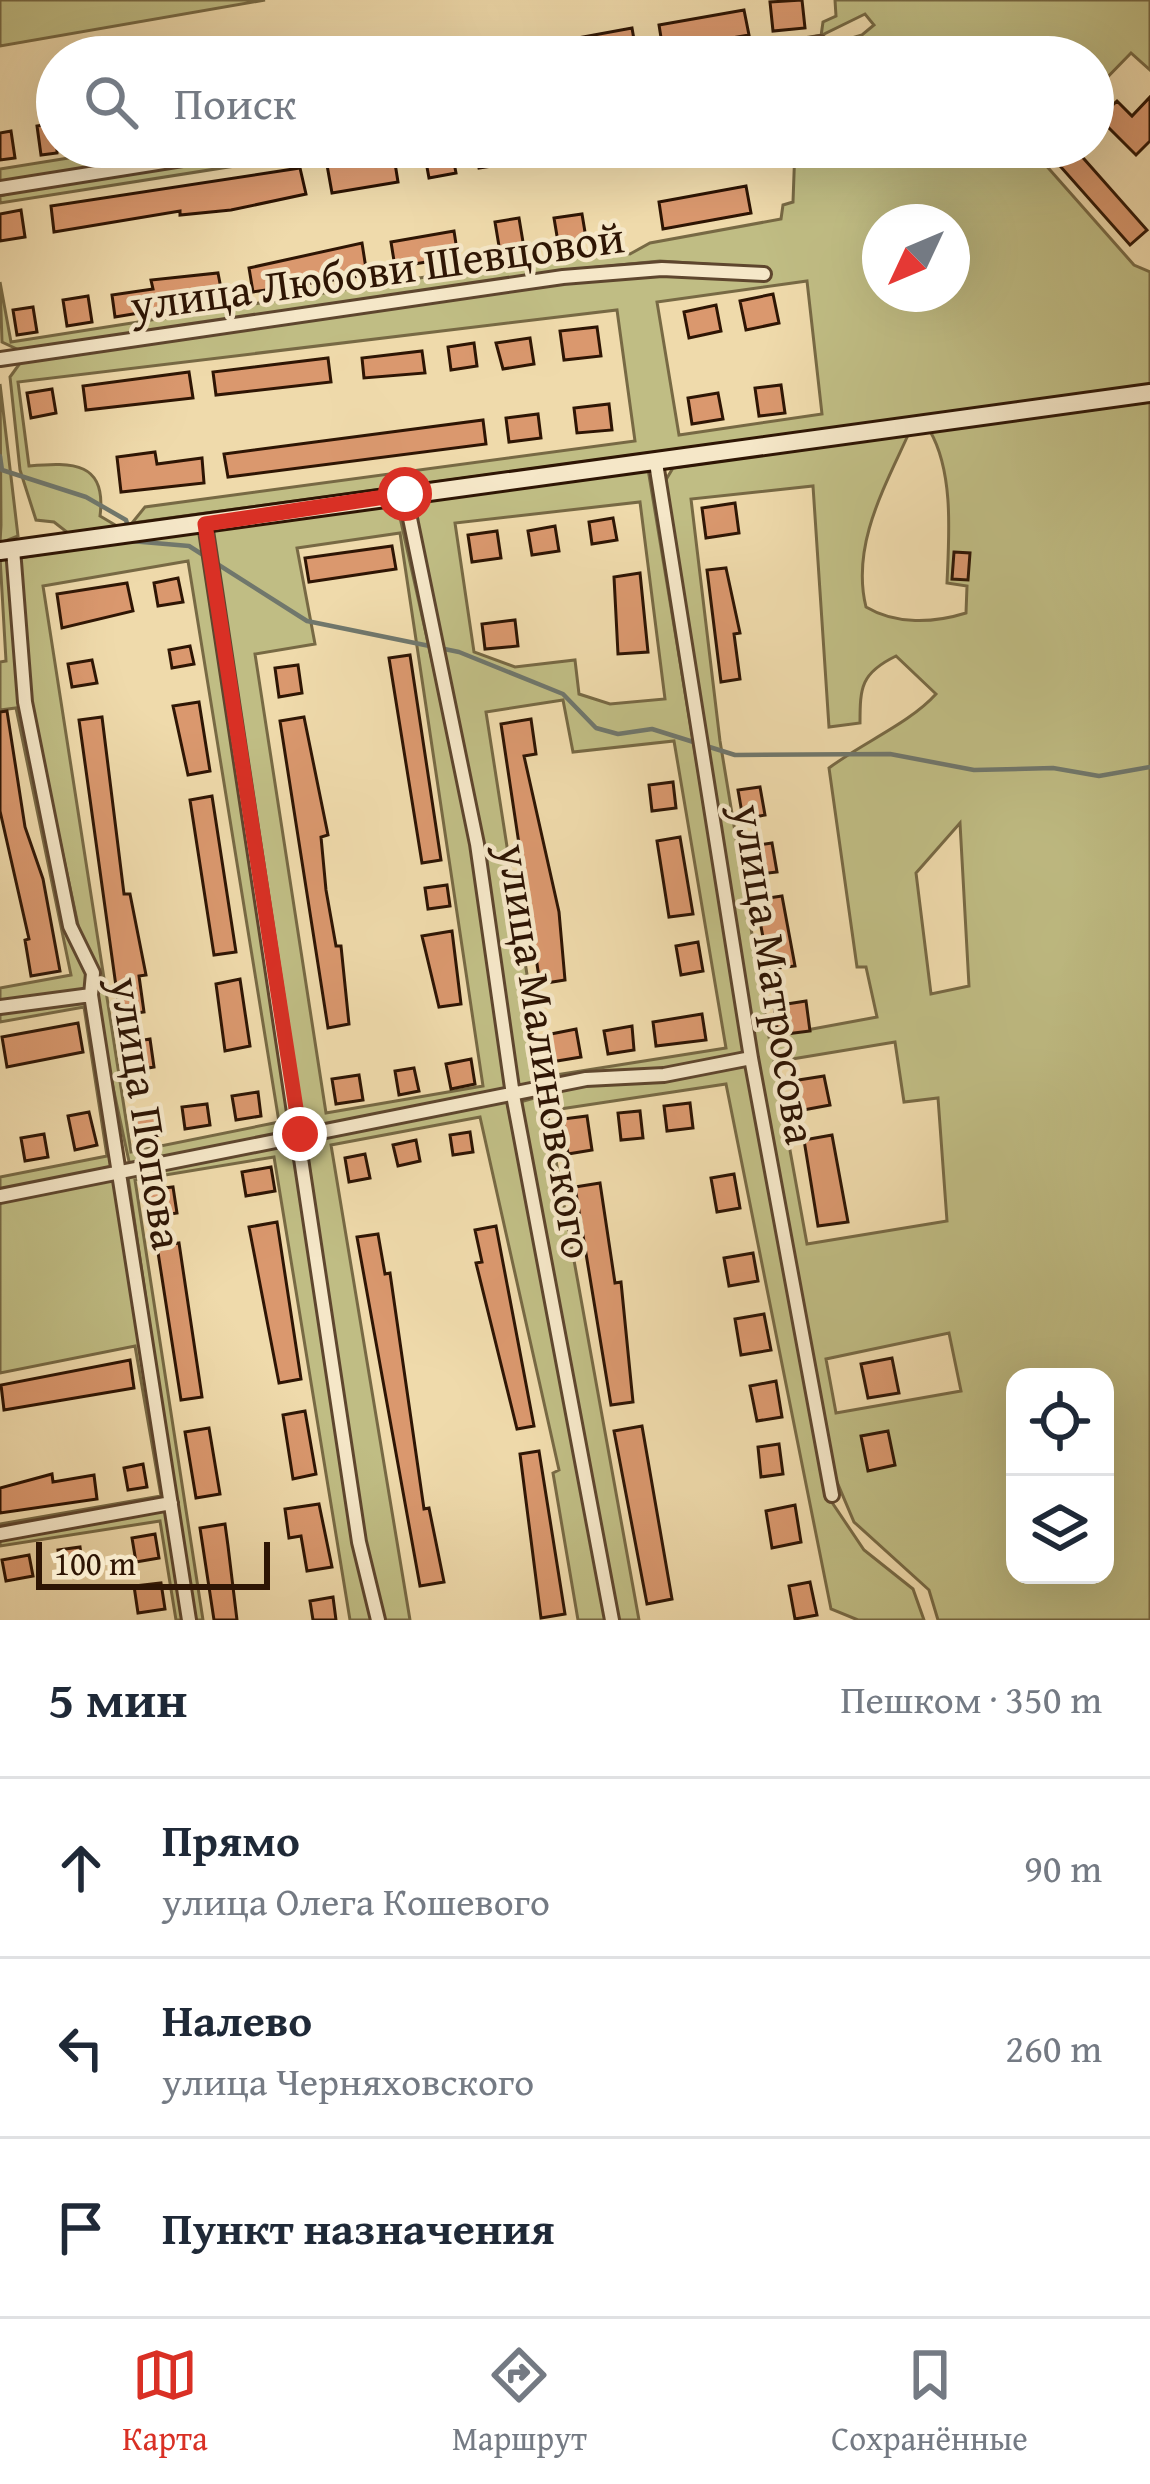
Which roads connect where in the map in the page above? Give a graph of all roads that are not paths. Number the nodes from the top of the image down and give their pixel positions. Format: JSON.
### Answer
{"nodes":[{"id":1,"x":126,"y":168,"type":"edge"},
{"id":2,"x":0,"y":188,"type":"edge"},
{"id":3,"x":764,"y":274,"type":"dead end"},
{"id":4,"x":0,"y":358,"type":"edge"},
{"id":5,"x":1150,"y":393,"type":"edge"},
{"id":6,"x":656,"y":463,"type":"junction"},
{"id":7,"x":405,"y":494,"type":"junction"},
{"id":8,"x":205,"y":524,"type":"junction"},
{"id":9,"x":7,"y":550,"type":"edge"},
{"id":10,"x":91,"y":995,"type":"junction"},
{"id":11,"x":0,"y":1007,"type":"edge"},
{"id":12,"x":751,"y":1058,"type":"junction"},
{"id":13,"x":513,"y":1095,"type":"junction"},
{"id":14,"x":300,"y":1134,"type":"junction"},
{"id":15,"x":123,"y":1171,"type":"junction"},
{"id":16,"x":0,"y":1196,"type":"edge"},
{"id":17,"x":832,"y":1495,"type":"dead end"},
{"id":18,"x":171,"y":1503,"type":"junction"},
{"id":19,"x":0,"y":1534,"type":"edge"},
{"id":20,"x":189,"y":1620,"type":"edge"},
{"id":21,"x":378,"y":1620,"type":"edge"},
{"id":22,"x":612,"y":1620,"type":"edge"}],
"edges":[{"from":1,"to":2,"type":"street"},
{"from":3,"to":4,"type":"street","name":"улица Любови Шевцовой"},
{"from":5,"to":6,"type":"street"},
{"from":6,"to":7,"type":"street"},
{"from":6,"to":12,"type":"street","name":"улица Матросова"},
{"from":7,"to":8,"type":"street"},
{"from":7,"to":13,"type":"street","name":"улица Малиновского"},
{"from":8,"to":9,"type":"street"},
{"from":8,"to":14,"type":"street"},
{"from":9,"to":10,"type":"street","name":"улица Попова"},
{"from":10,"to":11,"type":"street"},
{"from":10,"to":15,"type":"street","name":"улица Попова"},
{"from":12,"to":13,"type":"street"},
{"from":12,"to":17,"type":"street","name":"улица Матросова"},
{"from":13,"to":14,"type":"street"},
{"from":13,"to":22,"type":"street","name":"улица Малиновского"},
{"from":14,"to":15,"type":"street"},
{"from":14,"to":21,"type":"street"},
{"from":15,"to":16,"type":"street"},
{"from":15,"to":18,"type":"street","name":"улица Попова"},
{"from":18,"to":19,"type":"street"},
{"from":18,"to":20,"type":"street","name":"улица Попова"}]}
